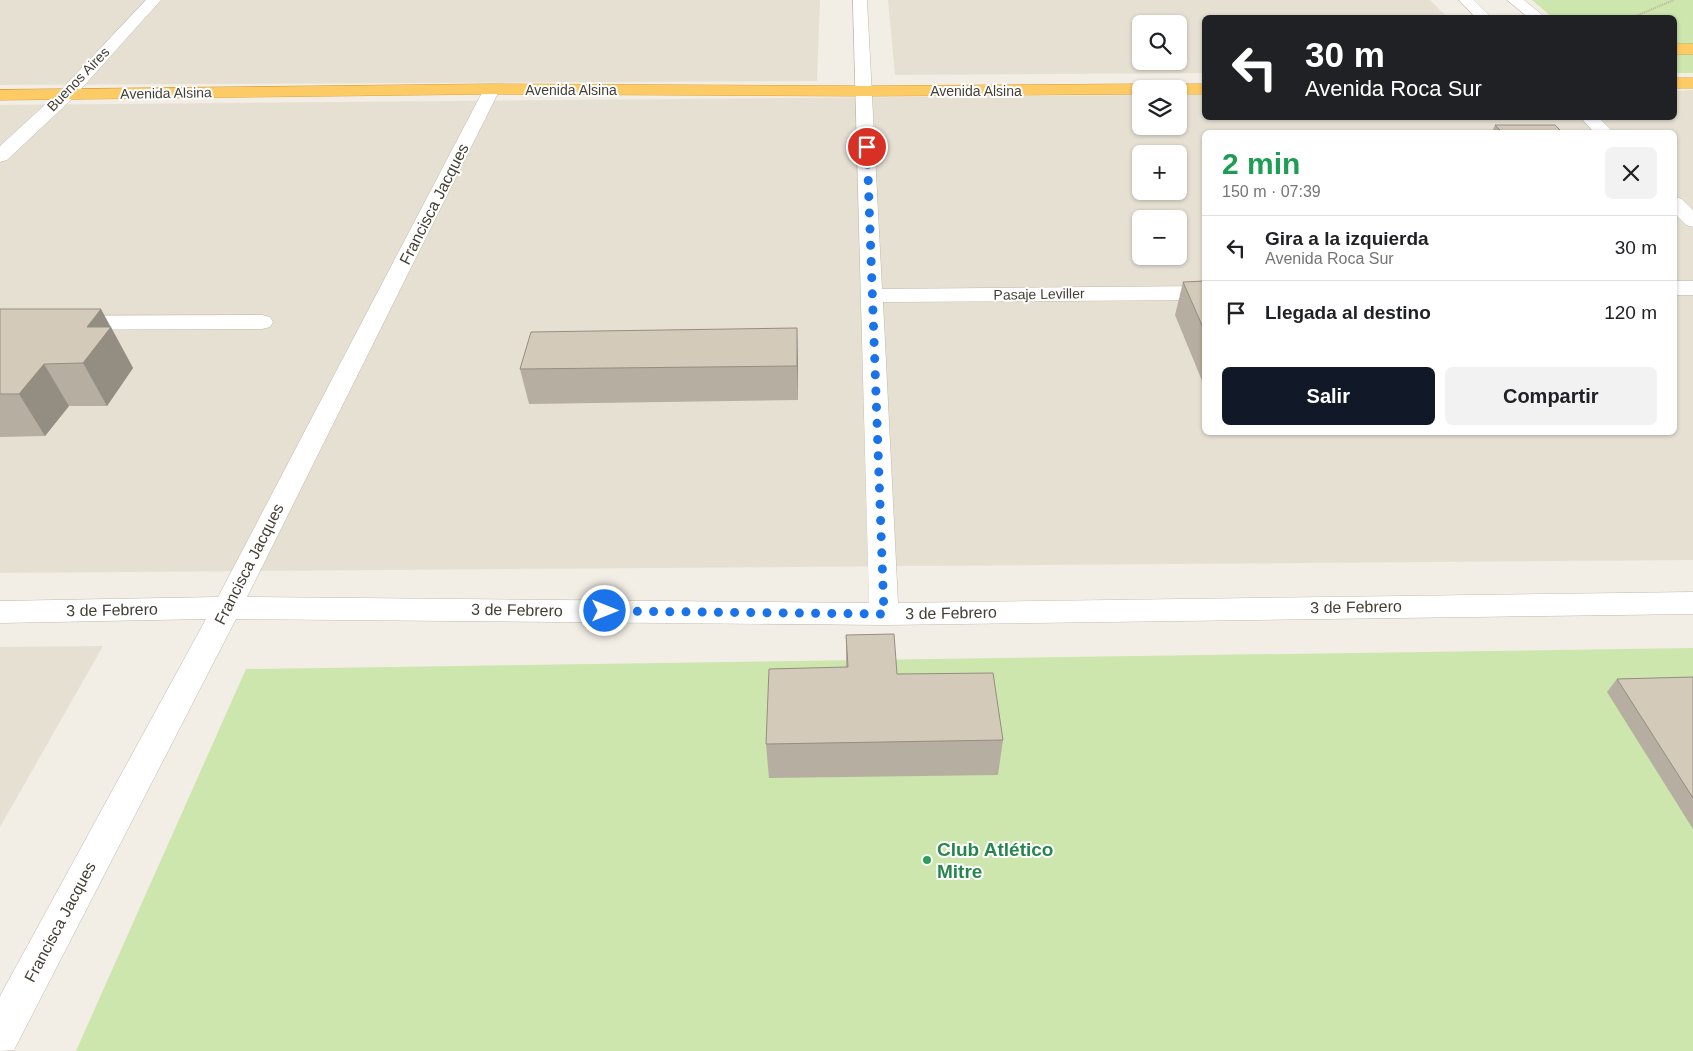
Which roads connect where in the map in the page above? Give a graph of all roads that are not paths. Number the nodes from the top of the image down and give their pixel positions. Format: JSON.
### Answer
{"nodes":[{"id":1,"x":154,"y":0,"type":"edge"},
{"id":2,"x":860,"y":0,"type":"edge"},
{"id":3,"x":1466,"y":0,"type":"edge"},
{"id":4,"x":1514,"y":0,"type":"edge"},
{"id":5,"x":1482,"y":15,"type":"edge"},
{"id":6,"x":1535,"y":15,"type":"edge"},
{"id":7,"x":1677,"y":49,"type":"edge"},
{"id":8,"x":1693,"y":49,"type":"edge"},
{"id":9,"x":1677,"y":83,"type":"edge"},
{"id":10,"x":1693,"y":83,"type":"edge"},
{"id":11,"x":492,"y":89,"type":"junction"},
{"id":12,"x":1132,"y":89,"type":"edge"},
{"id":13,"x":1187,"y":89,"type":"edge"},
{"id":14,"x":1202,"y":89,"type":"edge"},
{"id":15,"x":865,"y":91,"type":"junction"},
{"id":16,"x":66,"y":94,"type":"junction"},
{"id":17,"x":0,"y":95,"type":"edge"},
{"id":18,"x":1591,"y":120,"type":"edge"},
{"id":19,"x":1602,"y":130,"type":"edge"},
{"id":20,"x":0,"y":156,"type":"edge"},
{"id":21,"x":1677,"y":205,"type":"edge"},
{"id":22,"x":1693,"y":220,"type":"edge"},
{"id":23,"x":1677,"y":288,"type":"edge"},
{"id":24,"x":1693,"y":288,"type":"edge"},
{"id":25,"x":1202,"y":293,"type":"edge"},
{"id":26,"x":872,"y":296,"type":"junction"},
{"id":27,"x":0,"y":322,"type":"edge"},
{"id":28,"x":262,"y":322,"type":"dead end"},
{"id":29,"x":1693,"y":603,"type":"edge"},
{"id":30,"x":227,"y":608,"type":"junction"},
{"id":31,"x":0,"y":612,"type":"edge"},
{"id":32,"x":884,"y":614,"type":"junction"},
{"id":33,"x":0,"y":1036,"type":"edge"}],
"edges":[{"from":1,"to":16,"type":"street","name":"Buenos Aires"},
{"from":2,"to":15,"type":"street"},
{"from":3,"to":5,"type":"street"},
{"from":4,"to":6,"type":"street"},
{"from":7,"to":8,"type":"highway"},
{"from":9,"to":10,"type":"highway"},
{"from":11,"to":15,"type":"highway","name":"Avenida Alsina"},
{"from":11,"to":16,"type":"highway","name":"Avenida Alsina"},
{"from":11,"to":30,"type":"street","name":"Francisca Jacques"},
{"from":12,"to":15,"type":"highway","name":"Avenida Alsina"},
{"from":13,"to":14,"type":"highway"},
{"from":15,"to":26,"type":"street"},
{"from":16,"to":17,"type":"highway","name":"Avenida Alsina"},
{"from":16,"to":20,"type":"street","name":"Buenos Aires"},
{"from":18,"to":19,"type":"street"},
{"from":21,"to":22,"type":"street"},
{"from":23,"to":24,"type":"street"},
{"from":25,"to":26,"type":"street","name":"Pasaje Leviller"},
{"from":26,"to":32,"type":"street"},
{"from":27,"to":28,"type":"street"},
{"from":29,"to":32,"type":"street","name":"3 de Febrero"},
{"from":30,"to":31,"type":"street","name":"3 de Febrero"},
{"from":30,"to":32,"type":"street","name":"3 de Febrero"},
{"from":30,"to":33,"type":"street","name":"Francisca Jacques"}]}
